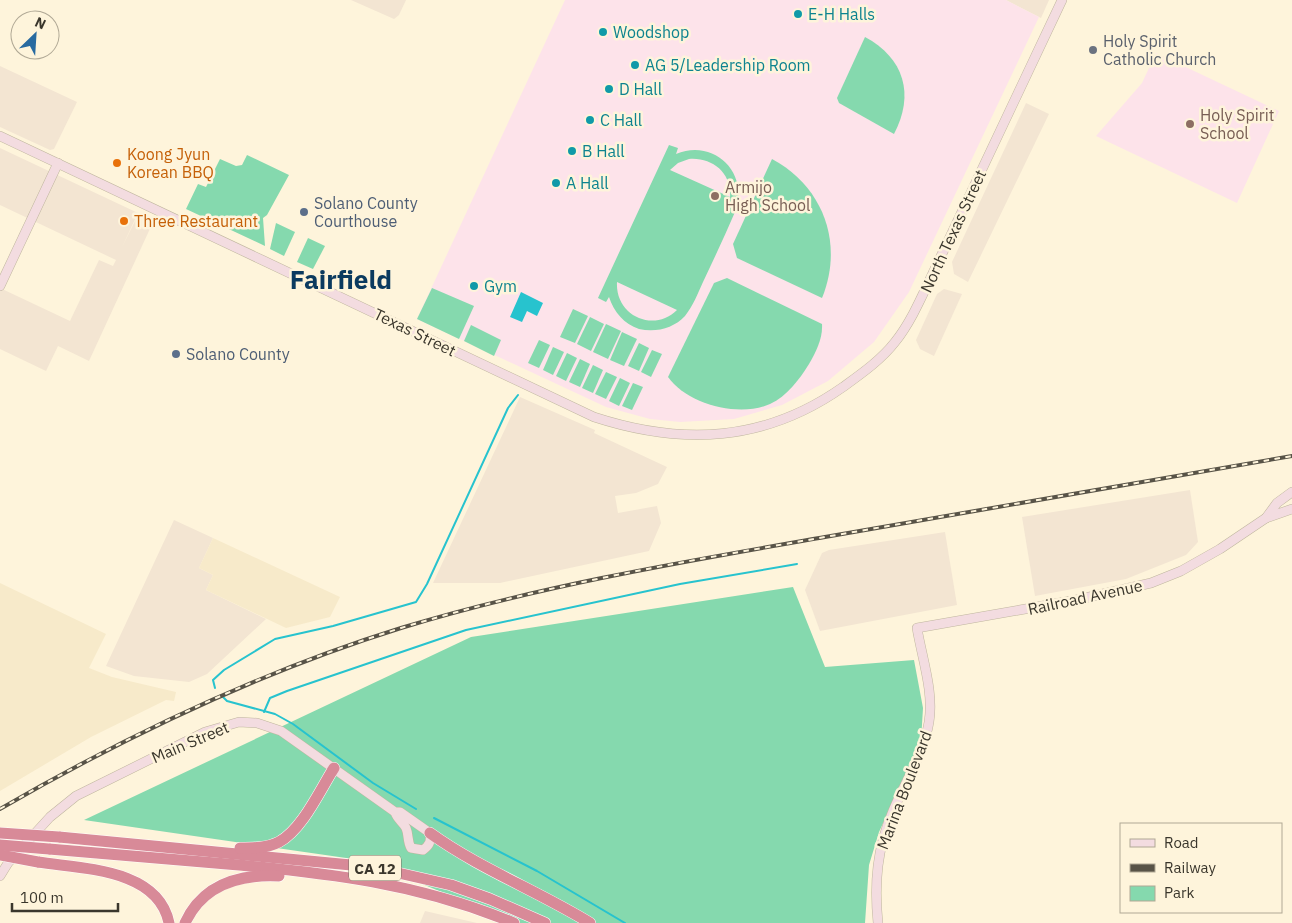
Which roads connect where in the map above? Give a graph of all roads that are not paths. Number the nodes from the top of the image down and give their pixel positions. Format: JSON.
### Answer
{"nodes":[{"id":1,"x":1062,"y":0,"type":"edge"},
{"id":2,"x":0,"y":136,"type":"edge"},
{"id":3,"x":58,"y":163,"type":"junction"},
{"id":4,"x":1,"y":284,"type":"edge"},
{"id":5,"x":789,"y":418,"type":"joint"},
{"id":6,"x":1292,"y":492,"type":"edge"},
{"id":7,"x":1292,"y":508,"type":"edge"},
{"id":8,"x":1266,"y":518,"type":"junction"},
{"id":9,"x":917,"y":628,"type":"joint"},
{"id":10,"x":334,"y":768,"type":"junction"},
{"id":11,"x":395,"y":812,"type":"junction"},
{"id":12,"x":0,"y":832,"type":"edge"},
{"id":13,"x":430,"y":833,"type":"junction"},
{"id":14,"x":0,"y":844,"type":"edge"},
{"id":15,"x":197,"y":850,"type":"junction"},
{"id":16,"x":0,"y":855,"type":"edge"},
{"id":17,"x":331,"y":875,"type":"junction"},
{"id":18,"x":0,"y":876,"type":"edge"},
{"id":19,"x":169,"y":923,"type":"edge"},
{"id":20,"x":185,"y":923,"type":"edge"},
{"id":21,"x":514,"y":923,"type":"edge"},
{"id":22,"x":545,"y":923,"type":"edge"},
{"id":23,"x":590,"y":923,"type":"edge"},
{"id":24,"x":878,"y":923,"type":"edge"}],
"edges":[{"from":1,"to":5,"type":"main road","name":"North Texas Street"},
{"from":2,"to":3,"type":"main road","name":"Texas Street"},
{"from":3,"to":4,"type":"main road"},
{"from":3,"to":5,"type":"main road","name":"Texas Street"},
{"from":6,"to":8,"type":"main road","name":"Railroad Avenue"},
{"from":7,"to":8,"type":"main road","name":"Railroad Avenue"},
{"from":8,"to":9,"type":"main road","name":"Railroad Avenue"},
{"from":9,"to":24,"type":"main road","name":"Marina Boulevard"},
{"from":10,"to":11,"type":"main road","name":"Main Street"},
{"from":10,"to":15,"type":"highway"},
{"from":10,"to":18,"type":"main road","name":"Main Street"},
{"from":11,"to":13,"type":"main road","name":"Main Street"},
{"from":11,"to":13,"type":"main road","name":"Main Street"},
{"from":12,"to":15,"type":"highway","number":"CA 12","bridge":true},
{"from":13,"to":23,"type":"highway"},
{"from":14,"to":17,"type":"highway","number":"CA 12","bridge":true},
{"from":15,"to":22,"type":"highway","number":"CA 12"},
{"from":16,"to":19,"type":"highway","bridge":true},
{"from":17,"to":20,"type":"highway"},
{"from":17,"to":21,"type":"highway","number":"CA 12"}]}
